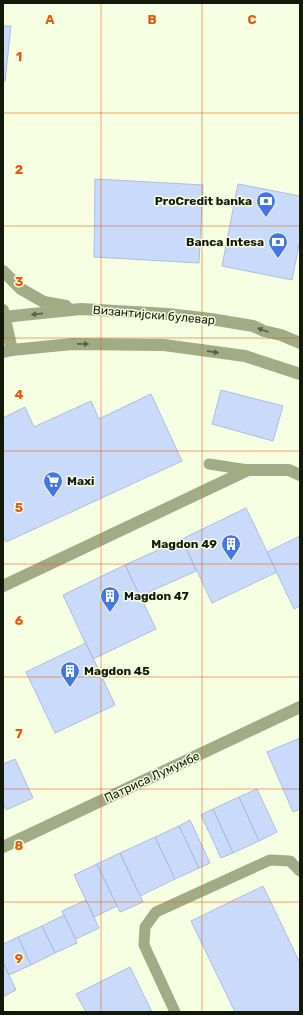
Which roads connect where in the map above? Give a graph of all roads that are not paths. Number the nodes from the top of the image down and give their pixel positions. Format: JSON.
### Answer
{"nodes":[{"id":1,"x":3,"y":271,"type":"edge"},
{"id":2,"x":81,"y":309,"type":"junction"},
{"id":3,"x":4,"y":315,"type":"edge"},
{"id":4,"x":300,"y":342,"type":"edge"},
{"id":5,"x":7,"y":351,"type":"edge"},
{"id":6,"x":300,"y":374,"type":"edge"},
{"id":7,"x":209,"y":464,"type":"dead end"},
{"id":8,"x":248,"y":470,"type":"junction"},
{"id":9,"x":300,"y":475,"type":"edge"},
{"id":10,"x":3,"y":586,"type":"edge"},
{"id":11,"x":300,"y":707,"type":"edge"},
{"id":12,"x":3,"y":847,"type":"edge"},
{"id":13,"x":300,"y":871,"type":"edge"},
{"id":14,"x":175,"y":1012,"type":"edge"}],
"edges":[{"from":1,"to":2,"type":"street"},
{"from":2,"to":3,"type":"street","name":"Византијски булевар","one_way":true},
{"from":4,"to":2,"type":"street","name":"Византијски булевар","one_way":true},
{"from":3,"to":5,"type":"street","name":"Византијски булевар"},
{"from":5,"to":6,"type":"street","name":"Византијски булевар","one_way":true},
{"from":7,"to":8,"type":"lane"},
{"from":8,"to":9,"type":"street"},
{"from":8,"to":10,"type":"street"},
{"from":11,"to":12,"type":"street","name":"Патриса Лумумбе"},
{"from":13,"to":14,"type":"lane"}]}
